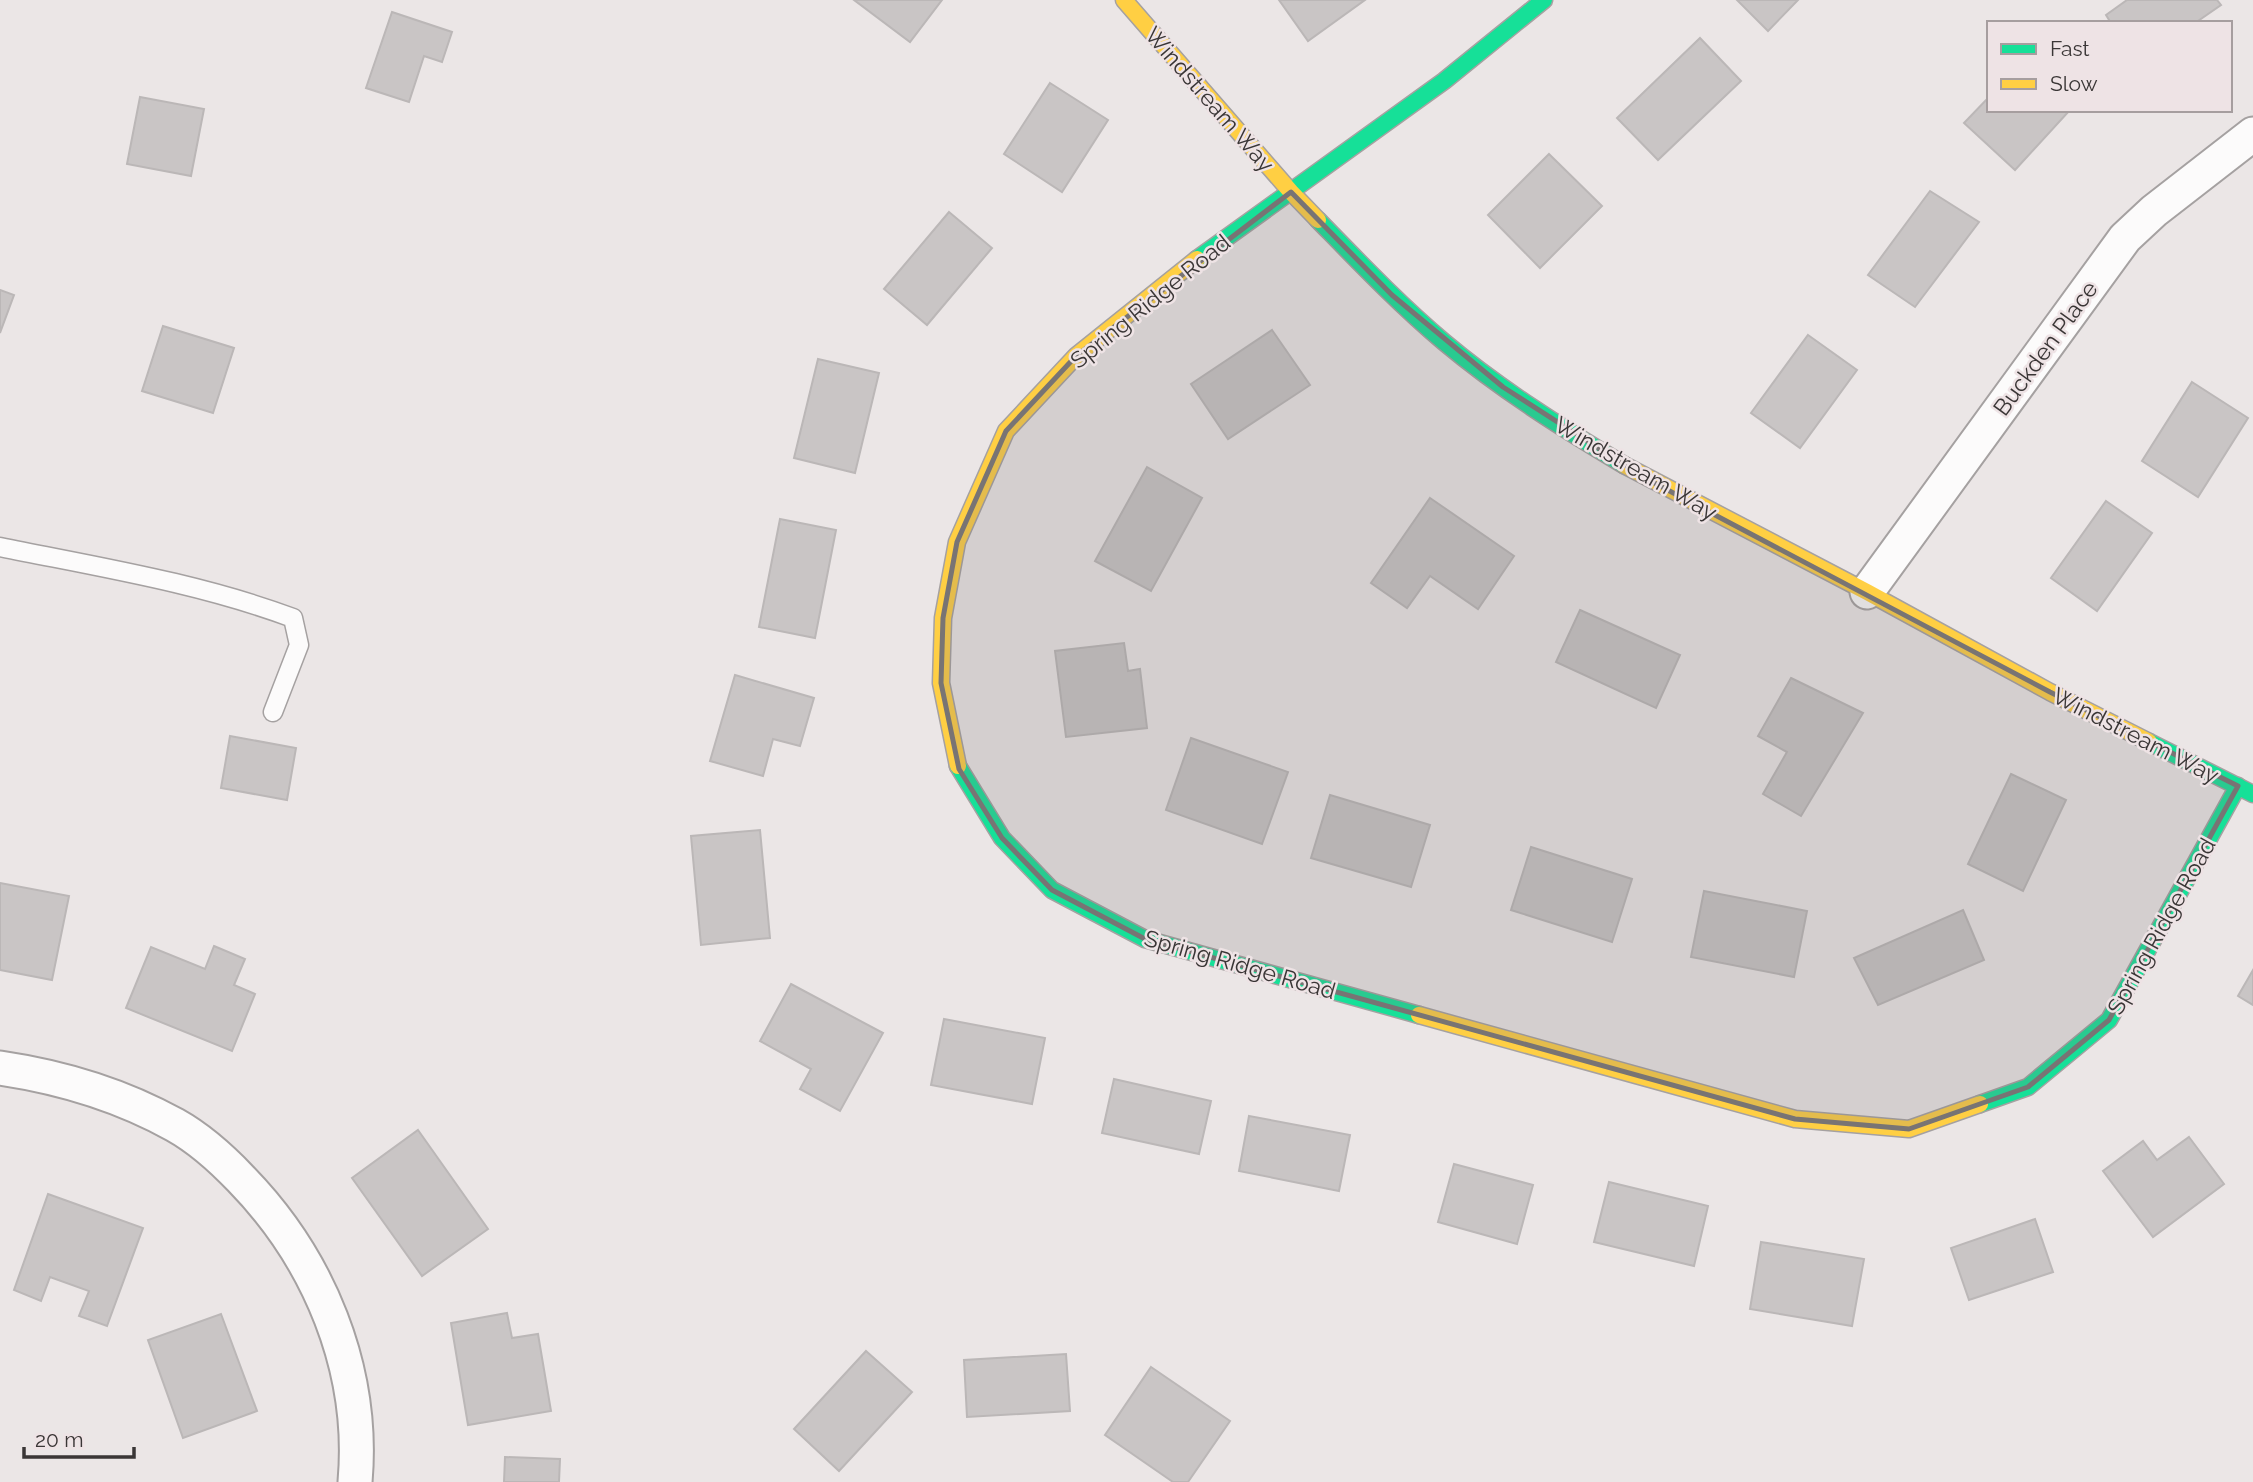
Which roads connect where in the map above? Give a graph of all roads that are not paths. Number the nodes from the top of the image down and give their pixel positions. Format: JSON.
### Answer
{"nodes":[{"id":1,"x":1124,"y":0,"type":"edge"},
{"id":2,"x":1544,"y":0,"type":"edge"},
{"id":3,"x":2253,"y":134,"type":"edge"},
{"id":4,"x":1291,"y":192,"type":"junction"},
{"id":5,"x":0,"y":547,"type":"edge"},
{"id":6,"x":1867,"y":592,"type":"junction"},
{"id":7,"x":272,"y":712,"type":"dead end"},
{"id":8,"x":2246,"y":790,"type":"edge"},
{"id":9,"x":0,"y":1068,"type":"edge"},
{"id":10,"x":355,"y":1482,"type":"edge"}],
"edges":[{"from":1,"to":4,"type":"street","name":"Windstream Way"},
{"from":2,"to":4,"type":"street","name":"Spring Ridge Road"},
{"from":3,"to":6,"type":"street","name":"Buckden Place"},
{"from":4,"to":6,"type":"street","name":"Windstream Way"},
{"from":4,"to":8,"type":"street","name":"Spring Ridge Road"},
{"from":5,"to":7,"type":"lane"},
{"from":6,"to":8,"type":"street","name":"Windstream Way"},
{"from":9,"to":10,"type":"street"}]}
